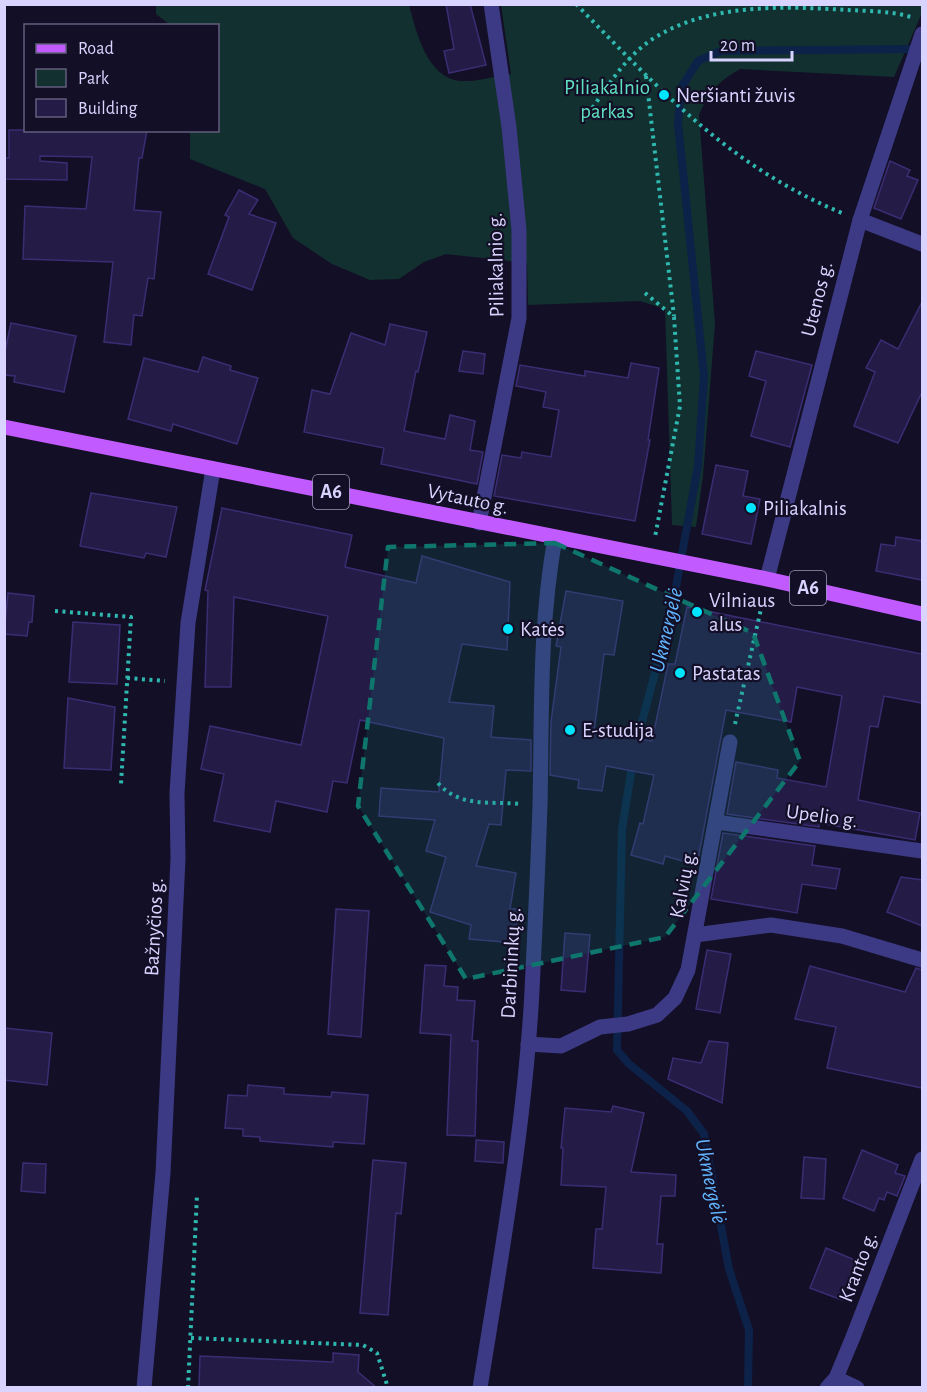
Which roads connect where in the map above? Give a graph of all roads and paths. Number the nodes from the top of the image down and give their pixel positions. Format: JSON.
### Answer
{"nodes":[{"id":1,"x":491,"y":4,"type":"edge"},
{"id":2,"x":576,"y":4,"type":"edge"},
{"id":3,"x":914,"y":18,"type":"dead end"},
{"id":4,"x":922,"y":34,"type":"edge"},
{"id":5,"x":628,"y":58,"type":"junction"},
{"id":6,"x":646,"y":76,"type":"junction"},
{"id":7,"x":584,"y":120,"type":"dead end"},
{"id":8,"x":860,"y":220,"type":"junction"},
{"id":9,"x":922,"y":244,"type":"edge"},
{"id":10,"x":645,"y":293,"type":"dead end"},
{"id":11,"x":674,"y":317,"type":"junction"},
{"id":12,"x":4,"y":427,"type":"edge"},
{"id":13,"x":213,"y":469,"type":"junction"},
{"id":14,"x":480,"y":523,"type":"junction"},
{"id":15,"x":555,"y":538,"type":"junction"},
{"id":16,"x":654,"y":557,"type":"junction"},
{"id":17,"x":767,"y":579,"type":"junction"},
{"id":18,"x":55,"y":611,"type":"dead end"},
{"id":19,"x":922,"y":614,"type":"edge"},
{"id":20,"x":760,"y":619,"type":"dead end"},
{"id":21,"x":127,"y":678,"type":"junction"},
{"id":22,"x":169,"y":681,"type":"dead end"},
{"id":23,"x":730,"y":742,"type":"joint"},
{"id":24,"x":438,"y":783,"type":"dead end"},
{"id":25,"x":121,"y":784,"type":"dead end"},
{"id":26,"x":517,"y":804,"type":"dead end"},
{"id":27,"x":716,"y":822,"type":"junction"},
{"id":28,"x":922,"y":850,"type":"edge"},
{"id":29,"x":694,"y":935,"type":"junction"},
{"id":30,"x":922,"y":960,"type":"edge"},
{"id":31,"x":528,"y":1044,"type":"junction"},
{"id":32,"x":922,"y":1159,"type":"edge"},
{"id":33,"x":197,"y":1195,"type":"dead end"},
{"id":34,"x":191,"y":1338,"type":"junction"},
{"id":35,"x":832,"y":1383,"type":"edge"},
{"id":36,"x":144,"y":1388,"type":"edge"},
{"id":37,"x":188,"y":1388,"type":"edge"},
{"id":38,"x":388,"y":1388,"type":"edge"},
{"id":39,"x":480,"y":1388,"type":"edge"},
{"id":40,"x":856,"y":1388,"type":"edge"}],
"edges":[{"from":1,"to":14,"type":"street","name":"Piliakalnio g."},
{"from":2,"to":5,"type":"path"},
{"from":3,"to":5,"type":"path"},
{"from":4,"to":8,"type":"street","name":"Utenos g."},
{"from":5,"to":6,"type":"path"},
{"from":5,"to":7,"type":"path"},
{"from":6,"to":8,"type":"path"},
{"from":6,"to":11,"type":"path"},
{"from":8,"to":9,"type":"street"},
{"from":8,"to":17,"type":"street","name":"Utenos g."},
{"from":10,"to":11,"type":"path"},
{"from":11,"to":16,"type":"path"},
{"from":12,"to":13,"type":"main road","name":"Vytauto g.","number":"A6"},
{"from":13,"to":14,"type":"main road","name":"Vytauto g.","number":"A6"},
{"from":13,"to":36,"type":"street","name":"Bažnyčios g."},
{"from":14,"to":15,"type":"main road","name":"Vytauto g.","number":"A6"},
{"from":15,"to":16,"type":"main road","name":"Vytauto g.","number":"A6"},
{"from":15,"to":31,"type":"street","name":"Darbininkų g."},
{"from":16,"to":17,"type":"main road","name":"Vytauto g.","number":"A6"},
{"from":17,"to":19,"type":"main road","name":"Vytauto g.","number":"A6"},
{"from":18,"to":21,"type":"path"},
{"from":20,"to":23,"type":"path"},
{"from":21,"to":22,"type":"path"},
{"from":21,"to":25,"type":"path"},
{"from":23,"to":27,"type":"street","name":"Kalvių g."},
{"from":24,"to":26,"type":"path"},
{"from":27,"to":28,"type":"street","name":"Upelio g."},
{"from":27,"to":29,"type":"street","name":"Kalvių g."},
{"from":29,"to":30,"type":"street"},
{"from":29,"to":31,"type":"street","name":"Kalvių g."},
{"from":31,"to":39,"type":"street","name":"Darbininkų g."},
{"from":32,"to":35,"type":"street","name":"Kranto g."},
{"from":33,"to":34,"type":"path"},
{"from":34,"to":37,"type":"path"},
{"from":34,"to":38,"type":"path"},
{"from":35,"to":40,"type":"street"}]}
